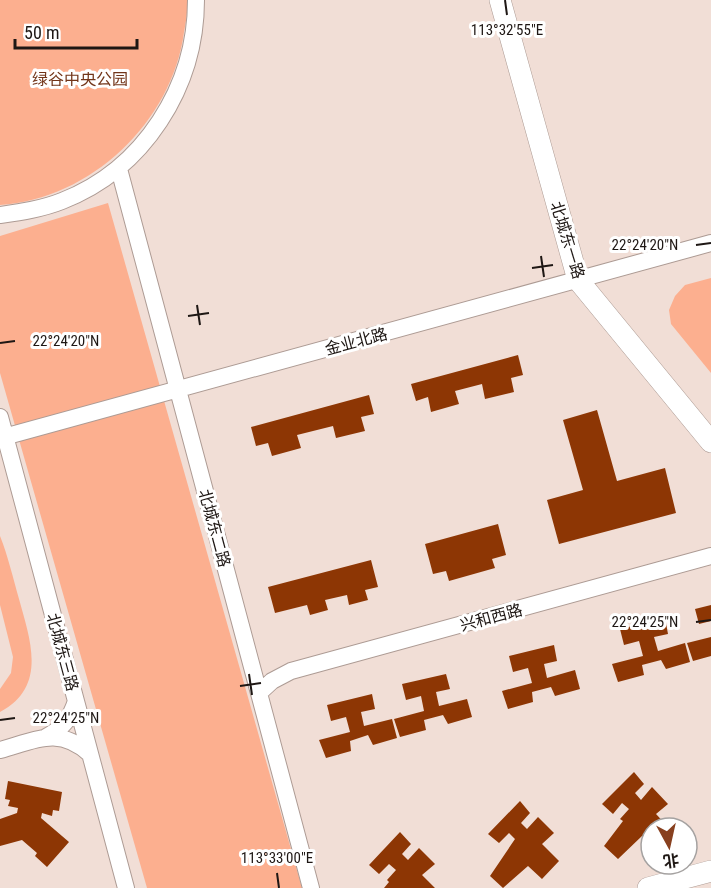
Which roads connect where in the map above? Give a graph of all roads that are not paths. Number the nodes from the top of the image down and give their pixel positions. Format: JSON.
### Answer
{"nodes":[{"id":1,"x":196,"y":0,"type":"edge"},
{"id":2,"x":500,"y":0,"type":"edge"},
{"id":3,"x":119,"y":169,"type":"junction"},
{"id":4,"x":0,"y":215,"type":"edge"},
{"id":5,"x":711,"y":243,"type":"edge"},
{"id":6,"x":578,"y":280,"type":"junction"},
{"id":7,"x":177,"y":389,"type":"junction"},
{"id":8,"x":0,"y":417,"type":"edge"},
{"id":9,"x":3,"y":437,"type":"edge"},
{"id":10,"x":711,"y":442,"type":"edge"},
{"id":11,"x":711,"y":544,"type":"edge"},
{"id":12,"x":711,"y":556,"type":"edge"},
{"id":13,"x":690,"y":562,"type":"junction"},
{"id":14,"x":250,"y":660,"type":"junction"},
{"id":15,"x":291,"y":671,"type":"junction"},
{"id":16,"x":259,"y":693,"type":"junction"},
{"id":17,"x":76,"y":701,"type":"junction"},
{"id":18,"x":45,"y":738,"type":"junction"},
{"id":19,"x":0,"y":750,"type":"edge"},
{"id":20,"x":90,"y":754,"type":"junction"},
{"id":21,"x":711,"y":871,"type":"edge"},
{"id":22,"x":126,"y":888,"type":"edge"},
{"id":23,"x":311,"y":888,"type":"edge"},
{"id":24,"x":648,"y":888,"type":"edge"}],
"edges":[{"from":1,"to":3,"type":"street"},
{"from":2,"to":6,"type":"street","name":"北城东一路"},
{"from":3,"to":4,"type":"street"},
{"from":3,"to":7,"type":"street","name":"北城东二路"},
{"from":5,"to":6,"type":"street","name":"金业北路"},
{"from":6,"to":7,"type":"street","name":"金业北路"},
{"from":6,"to":10,"type":"street","name":"北城东一路"},
{"from":7,"to":9,"type":"street","name":"金业北路"},
{"from":7,"to":14,"type":"street","name":"北城东二路"},
{"from":8,"to":9,"type":"street","name":"北城东三路"},
{"from":9,"to":17,"type":"street","name":"北城东三路"},
{"from":11,"to":13,"type":"street"},
{"from":12,"to":13,"type":"street","name":"兴和西路"},
{"from":13,"to":15,"type":"street","name":"兴和西路"},
{"from":14,"to":15,"type":"street"},
{"from":14,"to":16,"type":"street","name":"北城东二路"},
{"from":15,"to":16,"type":"street"},
{"from":16,"to":23,"type":"street","name":"北城东二路"},
{"from":17,"to":18,"type":"street"},
{"from":17,"to":20,"type":"street","name":"北城东三路"},
{"from":18,"to":19,"type":"street"},
{"from":18,"to":20,"type":"street"},
{"from":20,"to":22,"type":"street","name":"北城东三路"},
{"from":21,"to":24,"type":"street"}]}
